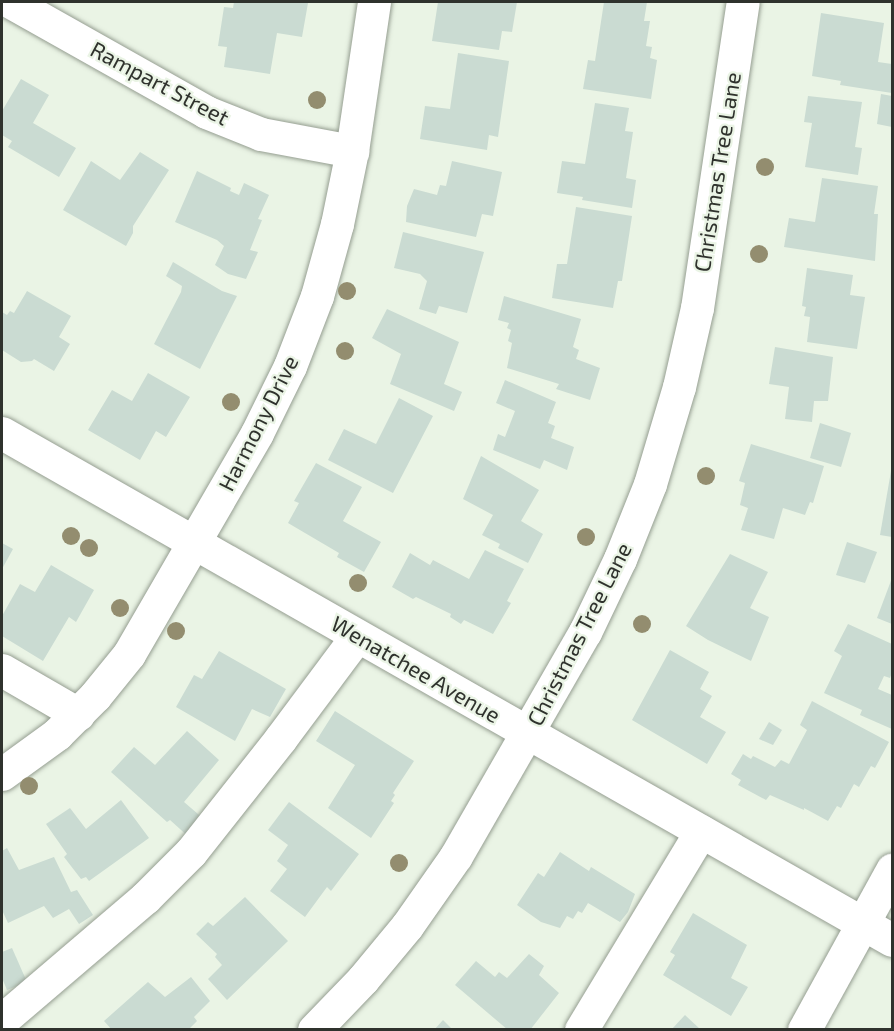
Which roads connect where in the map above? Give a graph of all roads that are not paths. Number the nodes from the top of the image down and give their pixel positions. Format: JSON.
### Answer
{"nodes":[{"id":1,"x":11,"y":2,"type":"edge"},
{"id":2,"x":374,"y":2,"type":"edge"},
{"id":3,"x":743,"y":2,"type":"edge"},
{"id":4,"x":352,"y":151,"type":"junction"},
{"id":5,"x":2,"y":433,"type":"edge"},
{"id":6,"x":195,"y":543,"type":"junction"},
{"id":7,"x":357,"y":636,"type":"junction"},
{"id":8,"x":2,"y":670,"type":"edge"},
{"id":9,"x":78,"y":714,"type":"junction"},
{"id":10,"x":528,"y":733,"type":"junction"},
{"id":11,"x":2,"y":774,"type":"edge"},
{"id":12,"x":701,"y":831,"type":"junction"},
{"id":13,"x":892,"y":870,"type":"edge"},
{"id":14,"x":862,"y":923,"type":"junction"},
{"id":15,"x":892,"y":940,"type":"edge"},
{"id":16,"x":2,"y":1020,"type":"edge"},
{"id":17,"x":314,"y":1029,"type":"edge"},
{"id":18,"x":581,"y":1029,"type":"edge"},
{"id":19,"x":804,"y":1029,"type":"edge"}],
"edges":[{"from":1,"to":4,"type":"street","name":"Rampart Street"},
{"from":2,"to":4,"type":"street","name":"Harmony Drive"},
{"from":3,"to":10,"type":"street","name":"Christmas Tree Lane"},
{"from":4,"to":6,"type":"street","name":"Harmony Drive"},
{"from":5,"to":6,"type":"street","name":"Wenatchee Avenue"},
{"from":6,"to":7,"type":"street","name":"Wenatchee Avenue"},
{"from":6,"to":9,"type":"street","name":"Harmony Drive"},
{"from":7,"to":10,"type":"street","name":"Wenatchee Avenue"},
{"from":7,"to":16,"type":"street"},
{"from":8,"to":9,"type":"street"},
{"from":9,"to":11,"type":"street","name":"Harmony Drive"},
{"from":10,"to":12,"type":"street","name":"Wenatchee Avenue"},
{"from":10,"to":17,"type":"street","name":"Christmas Tree Lane"},
{"from":12,"to":14,"type":"street","name":"Wenatchee Avenue"},
{"from":12,"to":18,"type":"street"},
{"from":13,"to":14,"type":"street"},
{"from":14,"to":15,"type":"street","name":"Wenatchee Avenue"},
{"from":14,"to":19,"type":"street"}]}
